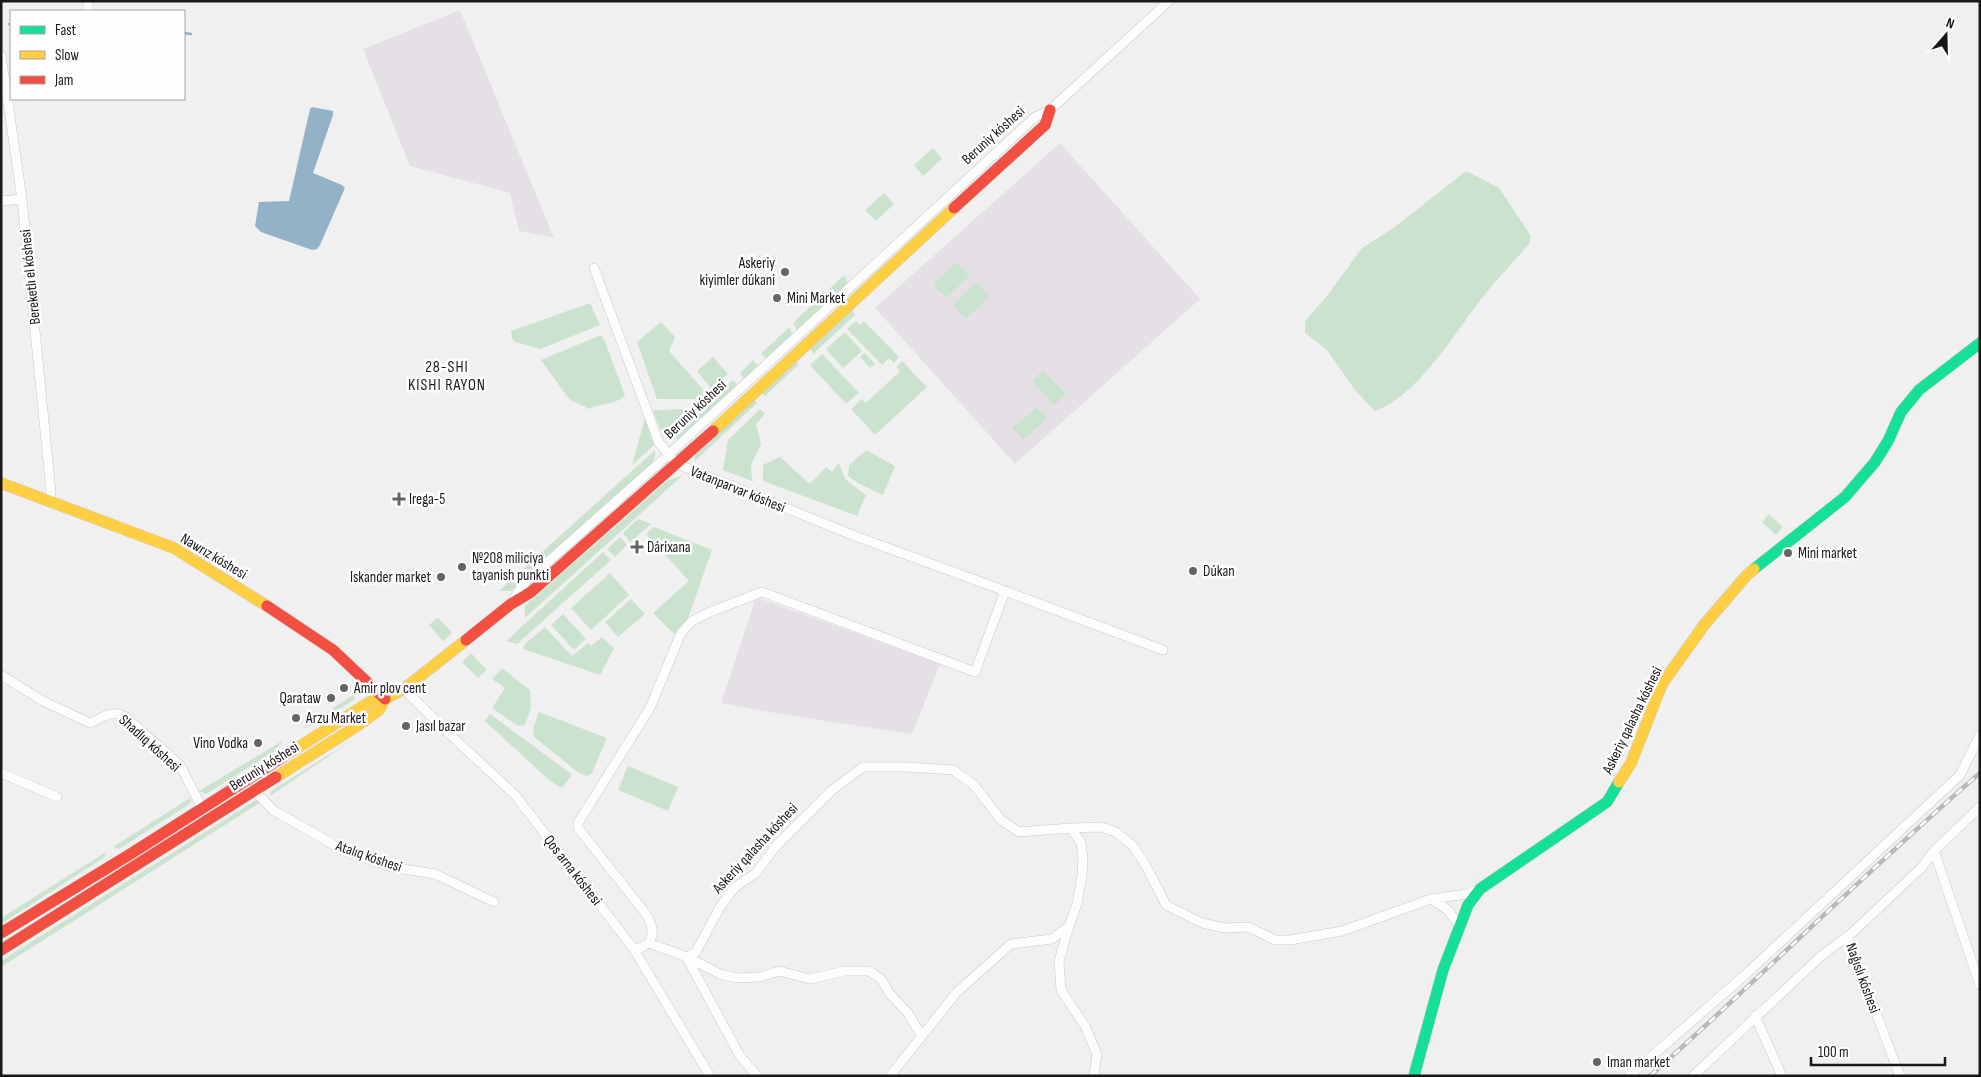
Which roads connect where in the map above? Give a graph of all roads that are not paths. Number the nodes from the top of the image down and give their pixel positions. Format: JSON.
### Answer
{"nodes":[{"id":1,"x":1169,"y":1,"type":"edge"},
{"id":2,"x":1,"y":55,"type":"edge"},
{"id":3,"x":1050,"y":110,"type":"junction"},
{"id":4,"x":22,"y":199,"type":"junction"},
{"id":5,"x":1,"y":201,"type":"edge"},
{"id":6,"x":930,"y":213,"type":"junction"},
{"id":7,"x":939,"y":222,"type":"junction"},
{"id":8,"x":594,"y":268,"type":"dead end"},
{"id":9,"x":1980,"y":343,"type":"edge"},
{"id":10,"x":668,"y":455,"type":"junction"},
{"id":11,"x":677,"y":464,"type":"junction"},
{"id":12,"x":1,"y":483,"type":"edge"},
{"id":13,"x":49,"y":501,"type":"junction"},
{"id":14,"x":1003,"y":590,"type":"junction"},
{"id":15,"x":511,"y":604,"type":"junction"},
{"id":16,"x":1163,"y":650,"type":"dead end"},
{"id":17,"x":1,"y":675,"type":"edge"},
{"id":18,"x":404,"y":689,"type":"junction"},
{"id":19,"x":385,"y":699,"type":"junction"},
{"id":20,"x":1980,"y":735,"type":"edge"},
{"id":21,"x":1,"y":773,"type":"edge"},
{"id":22,"x":254,"y":790,"type":"junction"},
{"id":23,"x":57,"y":797,"type":"dead end"},
{"id":24,"x":1980,"y":807,"type":"edge"},
{"id":25,"x":202,"y":808,"type":"junction"},
{"id":26,"x":1071,"y":828,"type":"junction"},
{"id":27,"x":1934,"y":851,"type":"junction"},
{"id":28,"x":1480,"y":889,"type":"junction"},
{"id":29,"x":1431,"y":899,"type":"junction"},
{"id":30,"x":494,"y":902,"type":"dead end"},
{"id":31,"x":1459,"y":925,"type":"junction"},
{"id":32,"x":1069,"y":926,"type":"junction"},
{"id":33,"x":1,"y":933,"type":"edge"},
{"id":34,"x":1848,"y":936,"type":"junction"},
{"id":35,"x":649,"y":943,"type":"junction"},
{"id":36,"x":633,"y":948,"type":"junction"},
{"id":37,"x":1,"y":950,"type":"edge"},
{"id":38,"x":687,"y":957,"type":"junction"},
{"id":39,"x":1980,"y":985,"type":"edge"},
{"id":40,"x":1754,"y":1016,"type":"junction"},
{"id":41,"x":922,"y":1035,"type":"junction"},
{"id":42,"x":710,"y":1076,"type":"edge"},
{"id":43,"x":757,"y":1076,"type":"edge"},
{"id":44,"x":890,"y":1076,"type":"edge"},
{"id":45,"x":1094,"y":1076,"type":"edge"},
{"id":46,"x":1414,"y":1076,"type":"edge"},
{"id":47,"x":1629,"y":1076,"type":"edge"},
{"id":48,"x":1693,"y":1076,"type":"edge"},
{"id":49,"x":1782,"y":1076,"type":"edge"},
{"id":50,"x":1900,"y":1076,"type":"edge"}],
"edges":[{"from":1,"to":3,"type":"street"},
{"from":2,"to":4,"type":"street","name":"Bereketlı el kóshesi"},
{"from":3,"to":6,"type":"street","name":"Beruniy kóshesi"},
{"from":3,"to":7,"type":"street","name":"Beruniy kóshesi"},
{"from":4,"to":5,"type":"street"},
{"from":4,"to":13,"type":"street","name":"Bereketlı el kóshesi"},
{"from":6,"to":7,"type":"street"},
{"from":6,"to":10,"type":"street","name":"Beruniy kóshesi"},
{"from":7,"to":11,"type":"street","name":"Beruniy kóshesi"},
{"from":8,"to":10,"type":"street","name":"Vatanparvar kóshesi"},
{"from":9,"to":28,"type":"street","name":"Askeriy qalasha kóshesi"},
{"from":10,"to":11,"type":"street","name":"Vatanparvar kóshesi"},
{"from":10,"to":15,"type":"street","name":"Beruniy kóshesi"},
{"from":11,"to":14,"type":"street","name":"Vatanparvar kóshesi"},
{"from":11,"to":15,"type":"street","name":"Beruniy kóshesi"},
{"from":12,"to":13,"type":"street","name":"Nawrız kóshesi"},
{"from":13,"to":19,"type":"street","name":"Nawrız kóshesi"},
{"from":14,"to":16,"type":"street","name":"Vatanparvar kóshesi"},
{"from":14,"to":35,"type":"street"},
{"from":15,"to":18,"type":"street"},
{"from":17,"to":25,"type":"street","name":"Shadlıq kóshesi"},
{"from":18,"to":19,"type":"street"},
{"from":18,"to":36,"type":"street","name":"Qos arna kóshesi"},
{"from":19,"to":22,"type":"street","name":"Beruniy kóshesi"},
{"from":19,"to":25,"type":"street","name":"Beruniy kóshesi"},
{"from":20,"to":47,"type":"street"},
{"from":21,"to":23,"type":"street"},
{"from":22,"to":30,"type":"street","name":"Atalıq kóshesi"},
{"from":22,"to":37,"type":"street","name":"Beruniy kóshesi"},
{"from":24,"to":27,"type":"street"},
{"from":25,"to":33,"type":"street","name":"Beruniy kóshesi"},
{"from":26,"to":29,"type":"street","name":"Askeriy qalasha kóshesi"},
{"from":26,"to":32,"type":"street"},
{"from":26,"to":38,"type":"street","name":"Askeriy qalasha kóshesi"},
{"from":27,"to":34,"type":"street"},
{"from":27,"to":39,"type":"street"},
{"from":28,"to":29,"type":"street","name":"Askeriy qalasha kóshesi"},
{"from":28,"to":31,"type":"street","name":"Askeriy qalasha kóshesi"},
{"from":29,"to":31,"type":"street"},
{"from":31,"to":46,"type":"street","name":"Askeriy qalasha kóshesi"},
{"from":32,"to":41,"type":"street"},
{"from":32,"to":45,"type":"street"},
{"from":34,"to":40,"type":"street"},
{"from":34,"to":50,"type":"street","name":"Naǵıslı kóshesi"},
{"from":35,"to":36,"type":"street"},
{"from":35,"to":38,"type":"street"},
{"from":36,"to":42,"type":"street","name":"Qos arna kóshesi"},
{"from":38,"to":41,"type":"street"},
{"from":38,"to":43,"type":"street"},
{"from":40,"to":48,"type":"street"},
{"from":40,"to":49,"type":"street"},
{"from":41,"to":44,"type":"street"}]}
